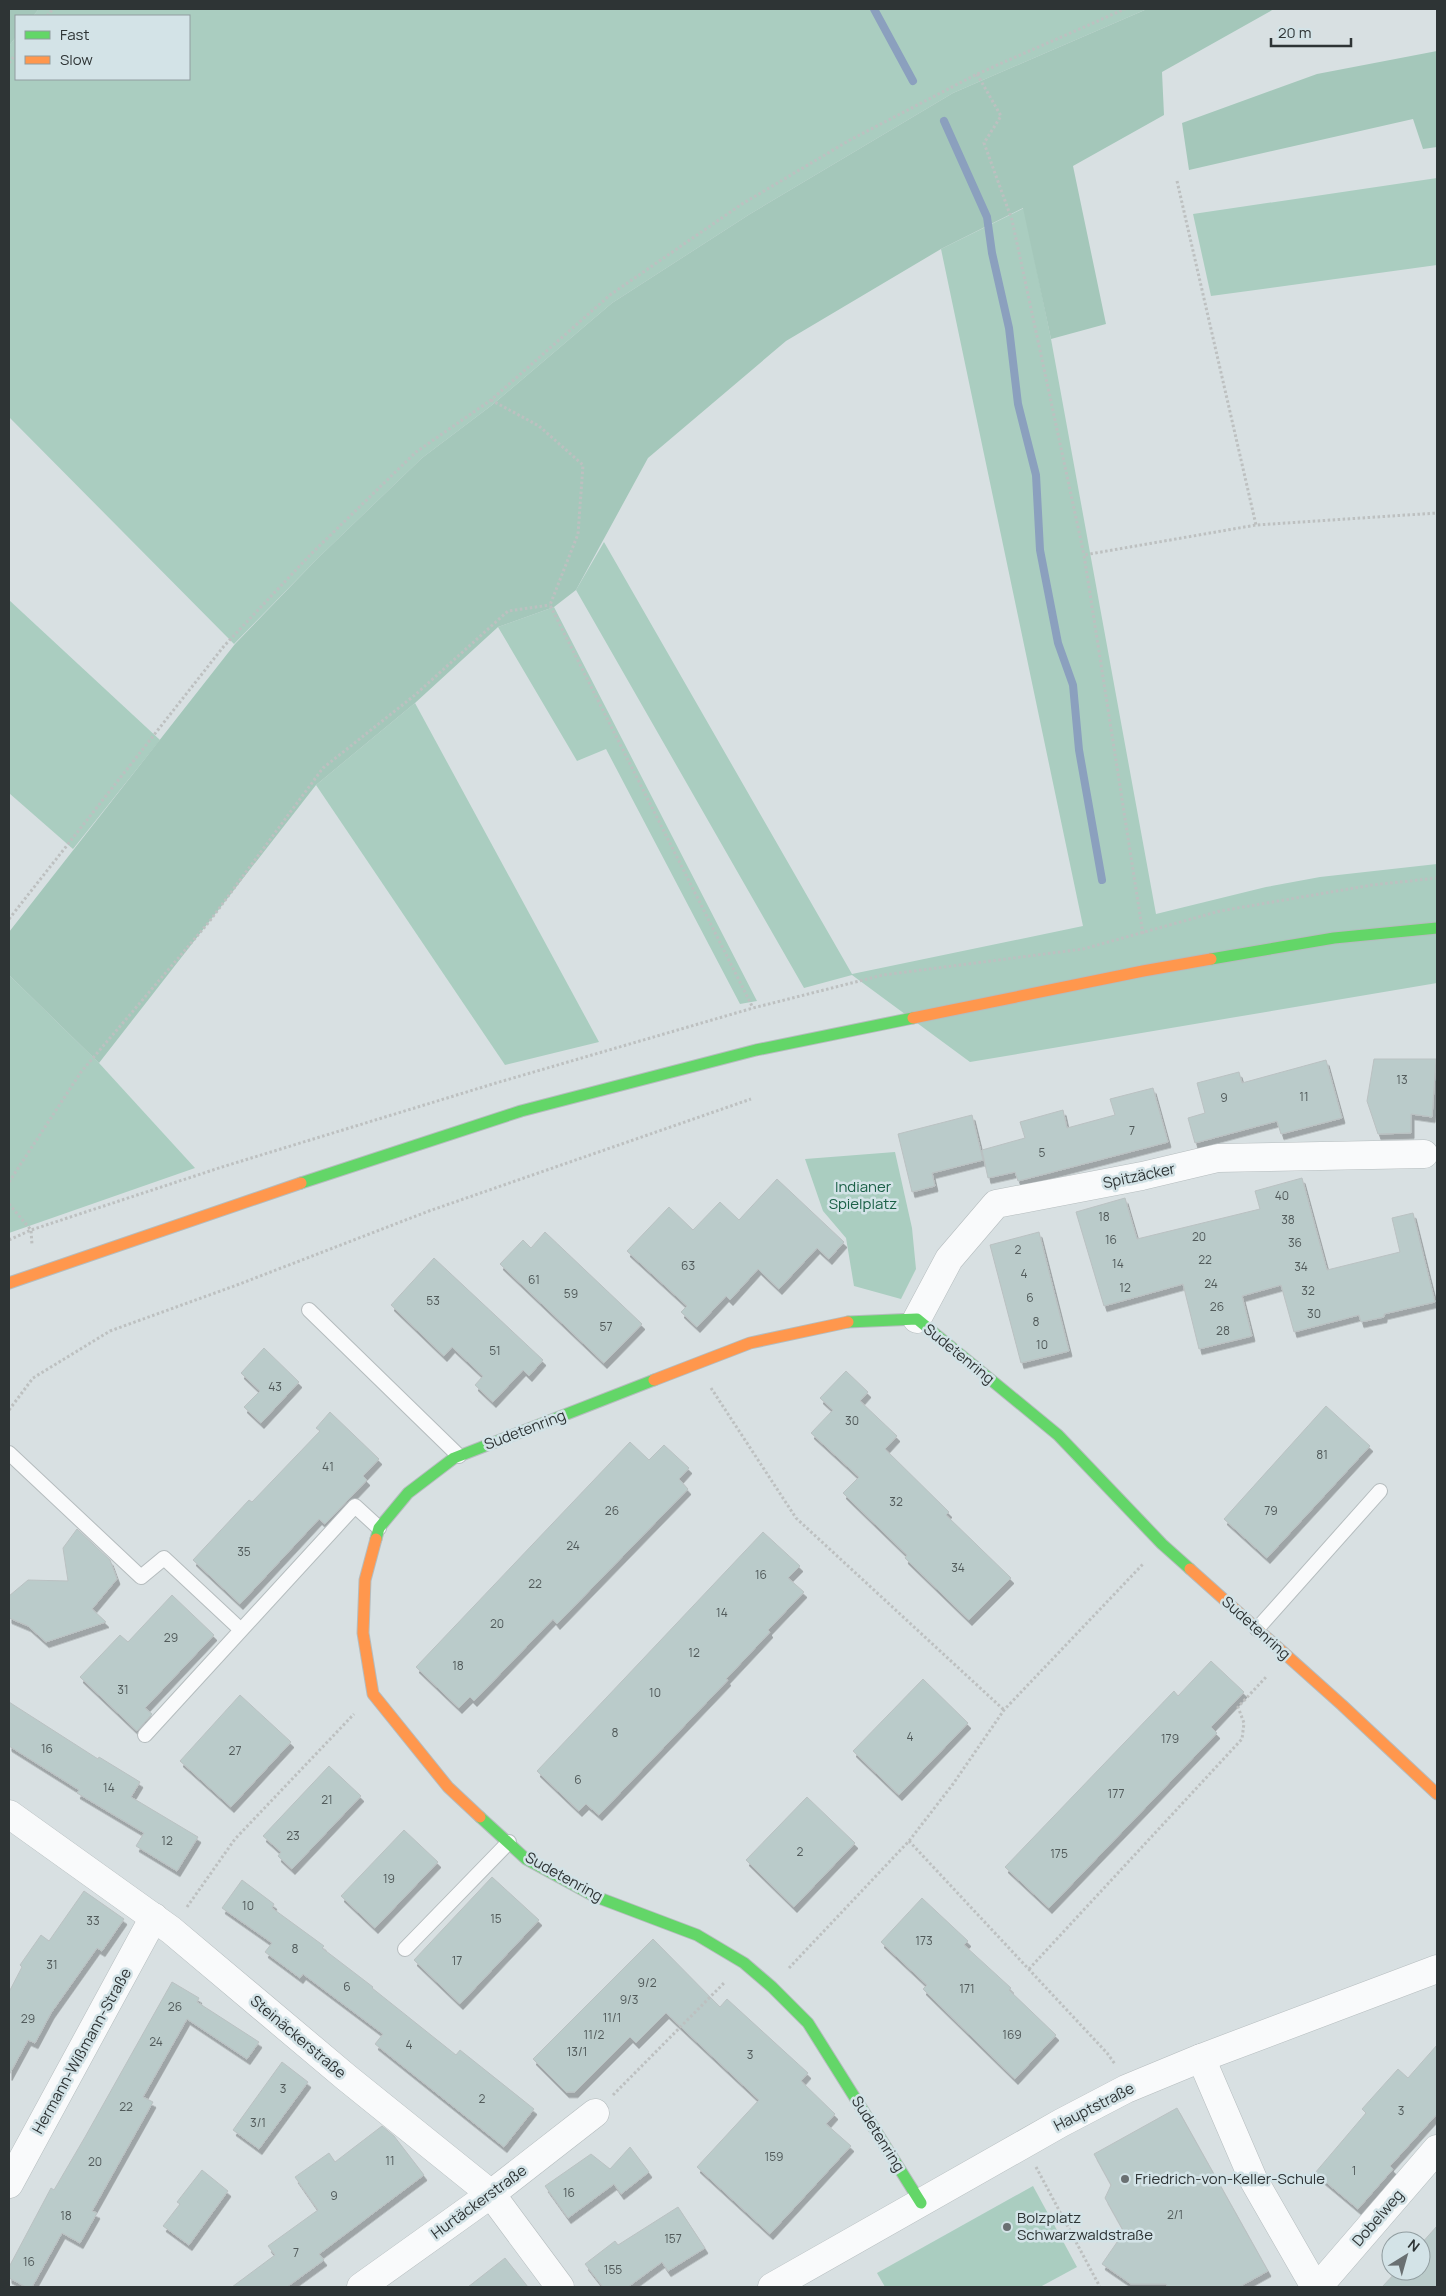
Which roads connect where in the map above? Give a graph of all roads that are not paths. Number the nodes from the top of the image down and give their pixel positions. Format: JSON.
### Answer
{"nodes":[{"id":1,"x":1437,"y":928,"type":"edge"},
{"id":2,"x":1424,"y":1154,"type":"dead end"},
{"id":3,"x":9,"y":1283,"type":"edge"},
{"id":4,"x":309,"y":1310,"type":"dead end"},
{"id":5,"x":917,"y":1319,"type":"junction"},
{"id":6,"x":9,"y":1453,"type":"edge"},
{"id":7,"x":459,"y":1456,"type":"junction"},
{"id":8,"x":1380,"y":1491,"type":"dead end"},
{"id":9,"x":379,"y":1528,"type":"junction"},
{"id":10,"x":240,"y":1629,"type":"junction"},
{"id":11,"x":1257,"y":1629,"type":"junction"},
{"id":12,"x":145,"y":1734,"type":"dead end"},
{"id":13,"x":1437,"y":1794,"type":"edge"},
{"id":14,"x":9,"y":1814,"type":"edge"},
{"id":15,"x":509,"y":1842,"type":"junction"},
{"id":16,"x":162,"y":1924,"type":"junction"},
{"id":17,"x":405,"y":1949,"type":"dead end"},
{"id":18,"x":1437,"y":1969,"type":"edge"},
{"id":19,"x":1200,"y":2058,"type":"junction"},
{"id":20,"x":595,"y":2113,"type":"road end"},
{"id":21,"x":1437,"y":2149,"type":"edge"},
{"id":22,"x":9,"y":2184,"type":"edge"},
{"id":23,"x":491,"y":2194,"type":"junction"},
{"id":24,"x":920,"y":2203,"type":"junction"},
{"id":25,"x":779,"y":2285,"type":"edge"},
{"id":26,"x":361,"y":2287,"type":"edge"},
{"id":27,"x":560,"y":2287,"type":"edge"},
{"id":28,"x":1316,"y":2287,"type":"edge"}],
"edges":[{"from":1,"to":3,"type":"street"},
{"from":2,"to":5,"type":"street","name":"Spitzäcker"},
{"from":4,"to":7,"type":"lane"},
{"from":5,"to":7,"type":"street","name":"Sudetenring"},
{"from":5,"to":11,"type":"street","name":"Sudetenring"},
{"from":6,"to":10,"type":"lane"},
{"from":7,"to":9,"type":"street","name":"Sudetenring"},
{"from":8,"to":11,"type":"lane"},
{"from":9,"to":10,"type":"lane"},
{"from":9,"to":15,"type":"street","name":"Sudetenring"},
{"from":10,"to":12,"type":"lane"},
{"from":11,"to":13,"type":"street","name":"Sudetenring"},
{"from":14,"to":16,"type":"street","name":"Steinäckerstraße"},
{"from":15,"to":17,"type":"lane"},
{"from":15,"to":24,"type":"street","name":"Sudetenring"},
{"from":16,"to":22,"type":"street","name":"Hermann-Wißmann-Straße"},
{"from":16,"to":23,"type":"street","name":"Steinäckerstraße"},
{"from":18,"to":19,"type":"street","name":"Hauptstraße"},
{"from":19,"to":24,"type":"street","name":"Hauptstraße"},
{"from":19,"to":28,"type":"street"},
{"from":20,"to":23,"type":"street","name":"Hurtäckerstraße"},
{"from":21,"to":28,"type":"street","name":"Dobelweg"},
{"from":23,"to":26,"type":"street","name":"Hurtäckerstraße"},
{"from":23,"to":27,"type":"street","name":"Steinäckerstraße"},
{"from":24,"to":25,"type":"street","name":"Hauptstraße"}]}
